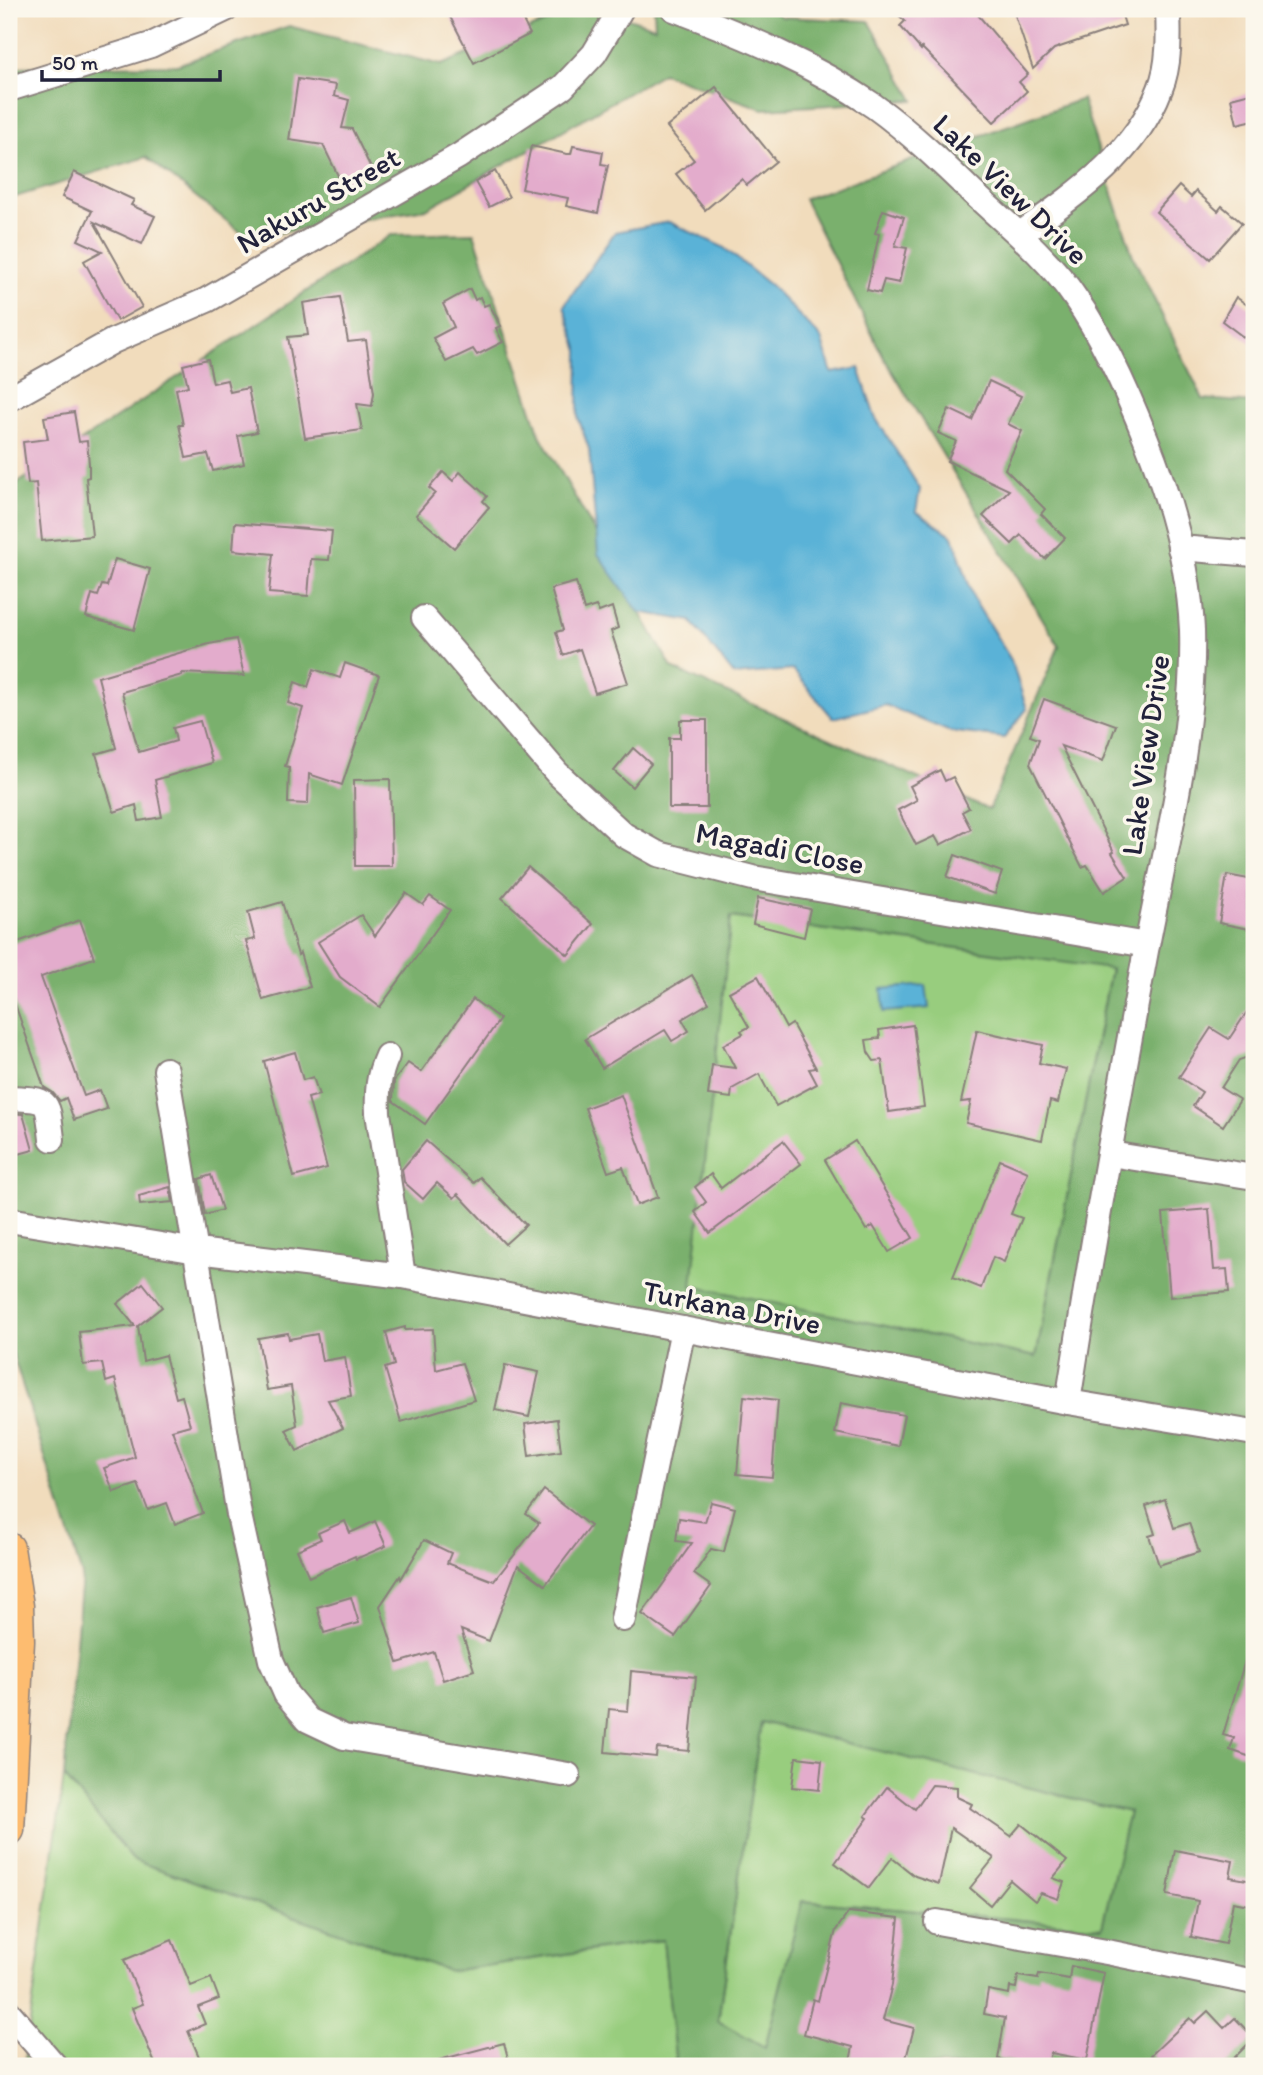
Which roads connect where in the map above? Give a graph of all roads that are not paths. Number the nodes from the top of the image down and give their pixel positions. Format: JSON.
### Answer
{"nodes":[{"id":1,"x":226,"y":9,"type":"edge"},
{"id":2,"x":621,"y":9,"type":"edge"},
{"id":3,"x":674,"y":9,"type":"edge"},
{"id":4,"x":1168,"y":9,"type":"edge"},
{"id":5,"x":9,"y":89,"type":"edge"},
{"id":6,"x":1020,"y":234,"type":"junction"},
{"id":7,"x":9,"y":399,"type":"edge"},
{"id":8,"x":1180,"y":548,"type":"junction"},
{"id":9,"x":1254,"y":554,"type":"edge"},
{"id":10,"x":424,"y":618,"type":"dead end"},
{"id":11,"x":1147,"y":945,"type":"junction"},
{"id":12,"x":387,"y":1056,"type":"dead end"},
{"id":13,"x":166,"y":1070,"type":"dead end"},
{"id":14,"x":9,"y":1098,"type":"edge"},
{"id":15,"x":52,"y":1139,"type":"dead end"},
{"id":16,"x":1110,"y":1154,"type":"junction"},
{"id":17,"x":1254,"y":1177,"type":"edge"},
{"id":18,"x":9,"y":1220,"type":"edge"},
{"id":19,"x":197,"y":1251,"type":"junction"},
{"id":20,"x":403,"y":1276,"type":"junction"},
{"id":21,"x":683,"y":1329,"type":"junction"},
{"id":22,"x":1068,"y":1402,"type":"junction"},
{"id":23,"x":1254,"y":1433,"type":"edge"},
{"id":24,"x":9,"y":1548,"type":"edge"},
{"id":25,"x":623,"y":1619,"type":"dead end"},
{"id":26,"x":568,"y":1775,"type":"dead end"},
{"id":27,"x":9,"y":1830,"type":"edge"},
{"id":28,"x":937,"y":1922,"type":"dead end"},
{"id":29,"x":1254,"y":1982,"type":"edge"},
{"id":30,"x":9,"y":2013,"type":"edge"},
{"id":31,"x":55,"y":2066,"type":"edge"}],
"edges":[{"from":1,"to":5,"type":"street"},
{"from":2,"to":7,"type":"street","name":"Nakuru Street"},
{"from":3,"to":6,"type":"street","name":"Lake View Drive"},
{"from":4,"to":6,"type":"street"},
{"from":6,"to":8,"type":"street","name":"Lake View Drive"},
{"from":8,"to":9,"type":"street"},
{"from":8,"to":11,"type":"street","name":"Lake View Drive"},
{"from":10,"to":11,"type":"street","name":"Magadi Close"},
{"from":11,"to":16,"type":"street","name":"Lake View Drive"},
{"from":12,"to":20,"type":"street"},
{"from":13,"to":19,"type":"street"},
{"from":14,"to":15,"type":"street"},
{"from":16,"to":17,"type":"street"},
{"from":16,"to":22,"type":"street","name":"Lake View Drive"},
{"from":18,"to":19,"type":"street","name":"Turkana Drive"},
{"from":19,"to":20,"type":"street","name":"Turkana Drive"},
{"from":19,"to":26,"type":"street"},
{"from":20,"to":21,"type":"street","name":"Turkana Drive"},
{"from":21,"to":22,"type":"street","name":"Turkana Drive"},
{"from":21,"to":25,"type":"street"},
{"from":22,"to":23,"type":"street","name":"Turkana Drive"},
{"from":24,"to":27,"type":"main road"},
{"from":28,"to":29,"type":"street"},
{"from":30,"to":31,"type":"street"}]}
